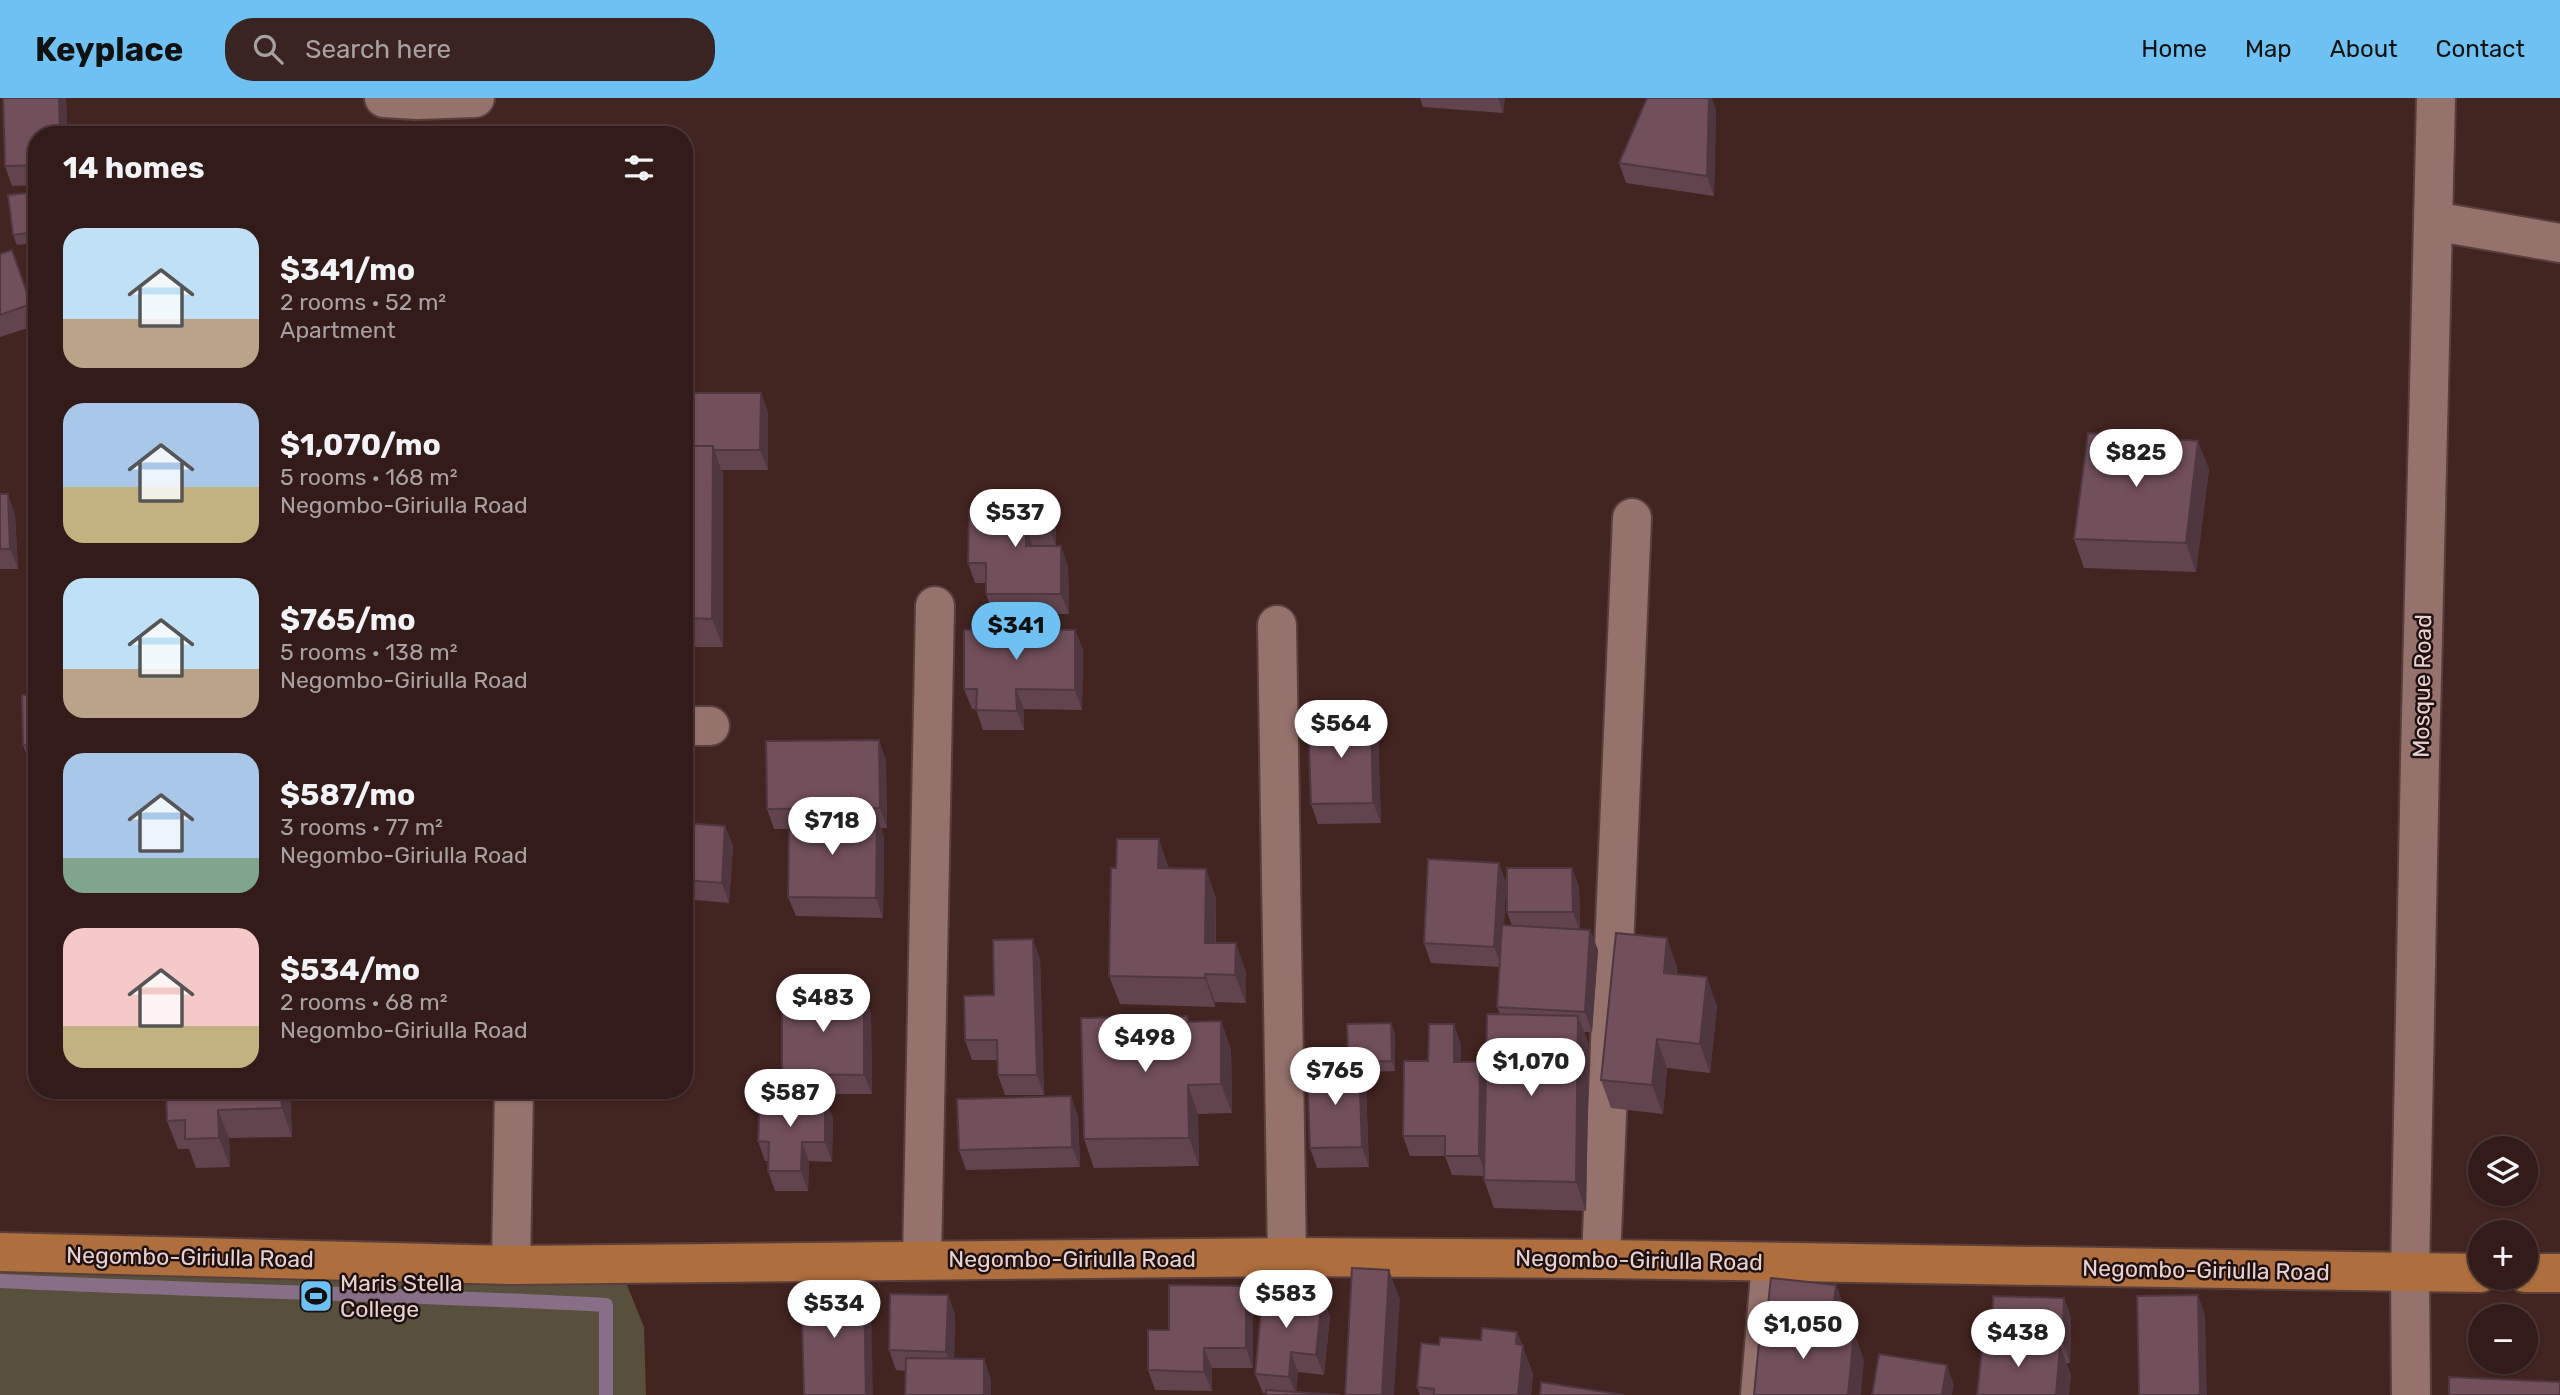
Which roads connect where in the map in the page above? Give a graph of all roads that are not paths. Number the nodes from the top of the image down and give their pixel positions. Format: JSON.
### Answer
{"nodes":[{"id":1,"x":475,"y":98,"type":"edge"},
{"id":2,"x":2436,"y":98,"type":"edge"},
{"id":3,"x":406,"y":99,"type":"edge"},
{"id":4,"x":2433,"y":220,"type":"junction"},
{"id":5,"x":2560,"y":243,"type":"edge"},
{"id":6,"x":1632,"y":518,"type":"dead end"},
{"id":7,"x":935,"y":606,"type":"dead end"},
{"id":8,"x":1277,"y":625,"type":"dead end"},
{"id":9,"x":514,"y":1099,"type":"edge"},
{"id":10,"x":0,"y":1252,"type":"edge"},
{"id":11,"x":1287,"y":1257,"type":"junction"},
{"id":12,"x":1601,"y":1259,"type":"junction"},
{"id":13,"x":922,"y":1261,"type":"junction"},
{"id":14,"x":1771,"y":1262,"type":"junction"},
{"id":15,"x":511,"y":1265,"type":"junction"},
{"id":16,"x":2468,"y":1273,"type":"edge"},
{"id":17,"x":2538,"y":1273,"type":"edge"},
{"id":18,"x":2560,"y":1273,"type":"edge"},
{"id":19,"x":2410,"y":1274,"type":"junction"},
{"id":20,"x":1760,"y":1395,"type":"edge"},
{"id":21,"x":2411,"y":1395,"type":"edge"}],
"edges":[{"from":1,"to":3,"type":"street"},
{"from":2,"to":4,"type":"street","name":"Mosque Road"},
{"from":4,"to":5,"type":"street"},
{"from":4,"to":19,"type":"street","name":"Mosque Road"},
{"from":6,"to":12,"type":"street"},
{"from":7,"to":13,"type":"street"},
{"from":8,"to":11,"type":"street"},
{"from":9,"to":15,"type":"street"},
{"from":10,"to":15,"type":"main road","name":"Negombo-Giriulla Road"},
{"from":11,"to":12,"type":"main road","name":"Negombo-Giriulla Road"},
{"from":11,"to":13,"type":"main road","name":"Negombo-Giriulla Road"},
{"from":12,"to":14,"type":"main road","name":"Negombo-Giriulla Road"},
{"from":13,"to":15,"type":"main road","name":"Negombo-Giriulla Road"},
{"from":14,"to":19,"type":"main road","name":"Negombo-Giriulla Road"},
{"from":14,"to":20,"type":"street"},
{"from":16,"to":19,"type":"main road","name":"Negombo-Giriulla Road"},
{"from":17,"to":18,"type":"main road"},
{"from":19,"to":21,"type":"street","name":"Mosque Road"}]}
